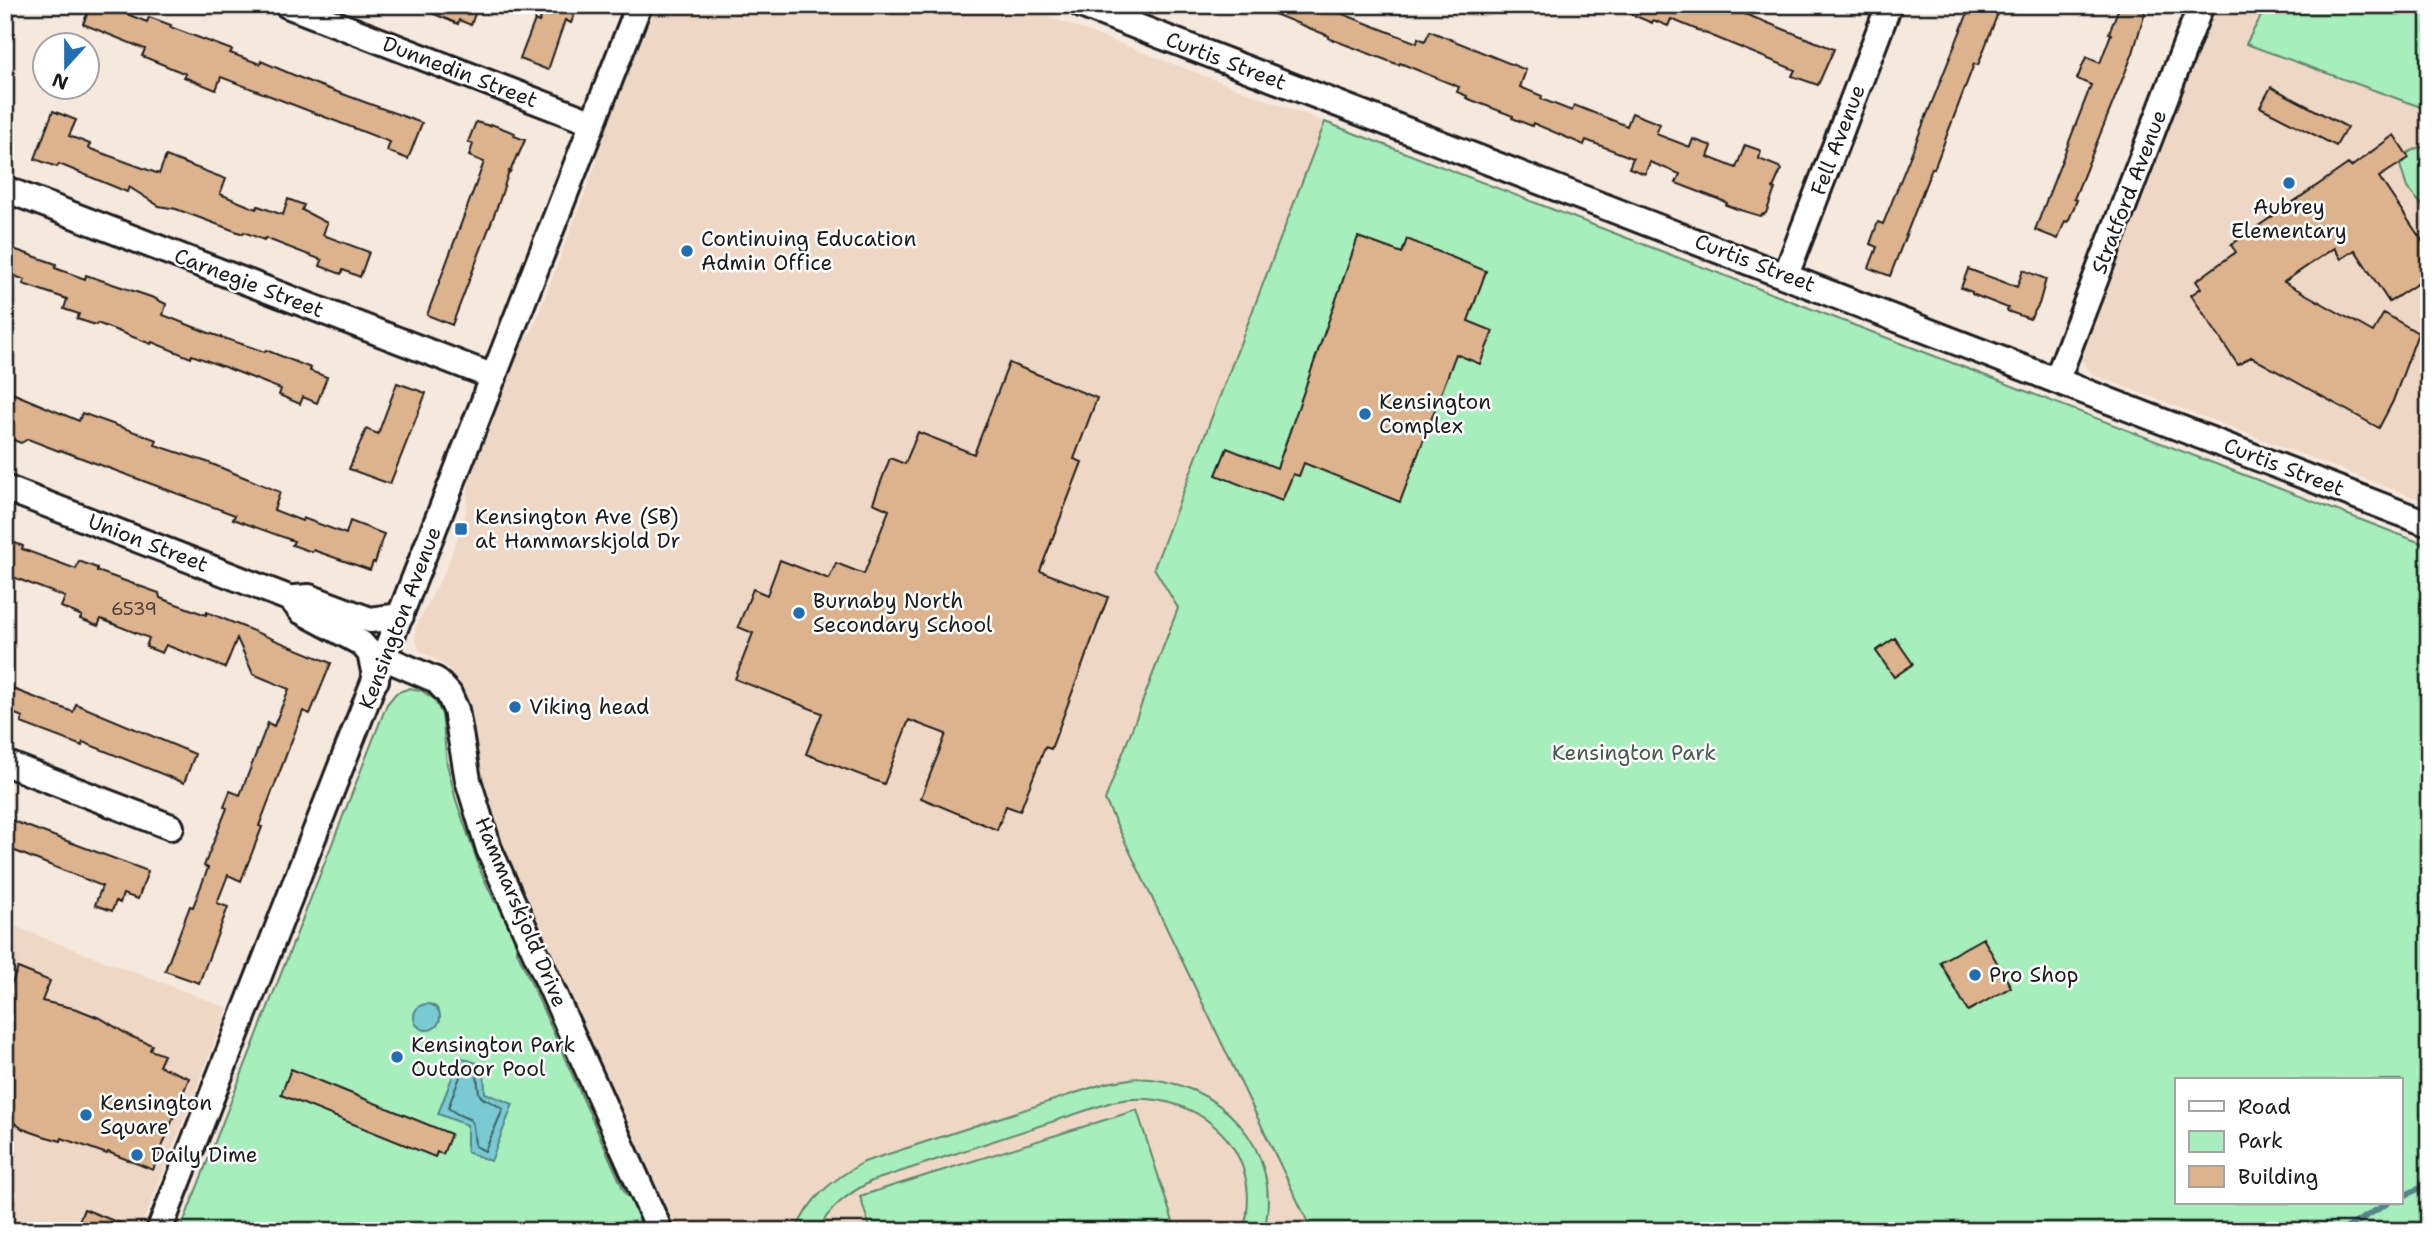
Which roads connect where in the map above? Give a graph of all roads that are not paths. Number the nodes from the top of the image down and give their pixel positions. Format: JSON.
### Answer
{"nodes":[{"id":1,"x":287,"y":5,"type":"edge"},
{"id":2,"x":639,"y":5,"type":"edge"},
{"id":3,"x":1081,"y":5,"type":"edge"},
{"id":4,"x":2201,"y":5,"type":"edge"},
{"id":5,"x":1887,"y":6,"type":"edge"},
{"id":6,"x":593,"y":124,"type":"junction"},
{"id":7,"x":5,"y":189,"type":"edge"},
{"id":8,"x":1786,"y":275,"type":"junction"},
{"id":9,"x":494,"y":377,"type":"junction"},
{"id":10,"x":2057,"y":380,"type":"junction"},
{"id":11,"x":5,"y":488,"type":"edge"},
{"id":12,"x":2429,"y":524,"type":"edge"},
{"id":13,"x":290,"y":599,"type":"junction"},
{"id":14,"x":401,"y":616,"type":"junction"},
{"id":15,"x":381,"y":669,"type":"junction"},
{"id":16,"x":5,"y":764,"type":"edge"},
{"id":17,"x":171,"y":827,"type":"dead end"},
{"id":18,"x":159,"y":1231,"type":"edge"},
{"id":19,"x":660,"y":1231,"type":"edge"}],
"edges":[{"from":1,"to":6,"type":"street","name":"Dunnedin Street"},
{"from":2,"to":6,"type":"street","name":"Kensington Avenue"},
{"from":3,"to":8,"type":"street","name":"Curtis Street"},
{"from":4,"to":10,"type":"street","name":"Stratford Avenue"},
{"from":5,"to":8,"type":"street","name":"Fell Avenue"},
{"from":6,"to":9,"type":"street","name":"Kensington Avenue"},
{"from":7,"to":9,"type":"street","name":"Carnegie Street"},
{"from":8,"to":10,"type":"street","name":"Curtis Street"},
{"from":9,"to":14,"type":"street","name":"Kensington Avenue"},
{"from":10,"to":12,"type":"street","name":"Curtis Street"},
{"from":11,"to":13,"type":"street","name":"Union Street"},
{"from":13,"to":14,"type":"street","name":"Union Street"},
{"from":13,"to":15,"type":"street","name":"Union Street"},
{"from":14,"to":15,"type":"street","name":"Kensington Avenue"},
{"from":15,"to":18,"type":"street","name":"Kensington Avenue"},
{"from":15,"to":19,"type":"street","name":"Hammarskjold Drive"},
{"from":16,"to":17,"type":"street"}]}
